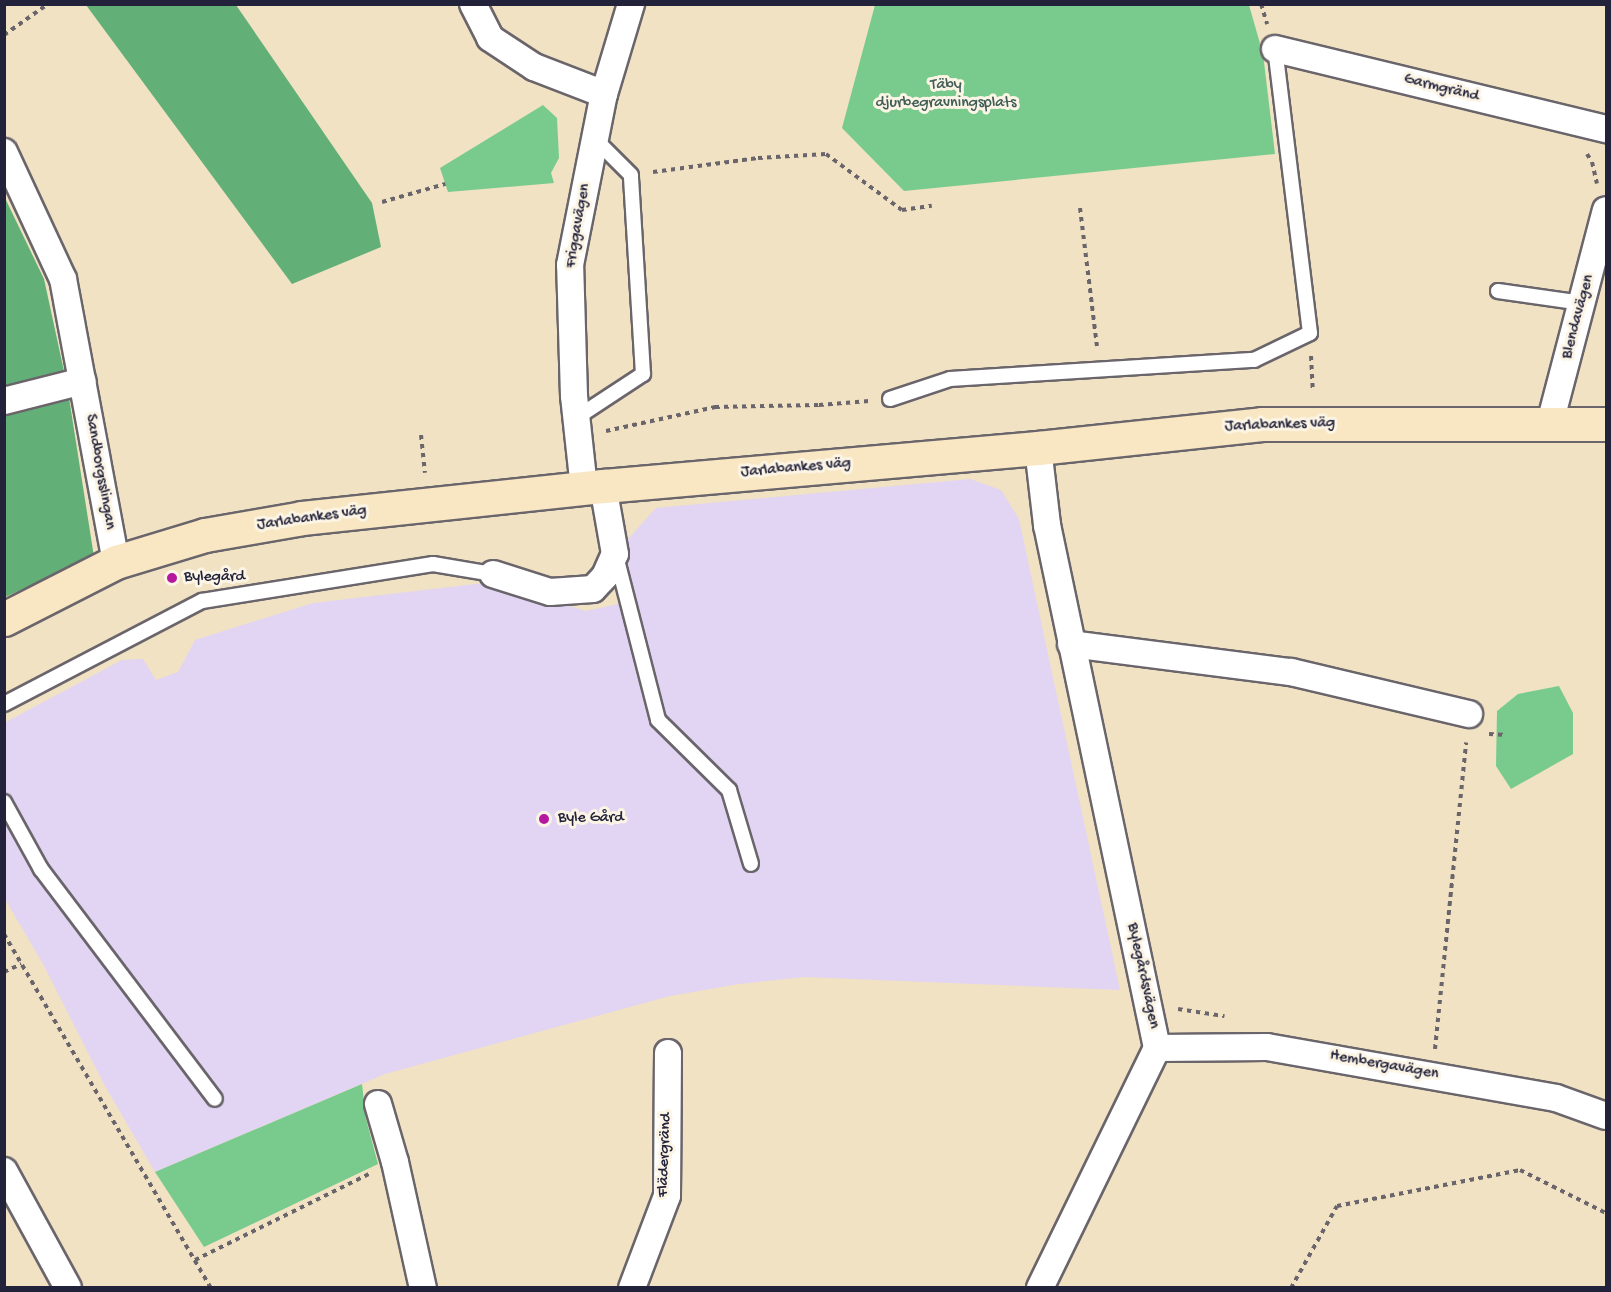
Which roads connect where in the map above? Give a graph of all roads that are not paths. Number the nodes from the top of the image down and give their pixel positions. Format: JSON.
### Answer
{"nodes":[{"id":1,"x":473,"y":4,"type":"edge"},
{"id":2,"x":631,"y":4,"type":"edge"},
{"id":3,"x":1275,"y":49,"type":"joint"},
{"id":4,"x":604,"y":93,"type":"junction"},
{"id":5,"x":1606,"y":129,"type":"edge"},
{"id":6,"x":595,"y":139,"type":"junction"},
{"id":7,"x":4,"y":152,"type":"edge"},
{"id":8,"x":1606,"y":210,"type":"edge"},
{"id":9,"x":1498,"y":291,"type":"dead end"},
{"id":10,"x":1582,"y":303,"type":"junction"},
{"id":11,"x":82,"y":381,"type":"junction"},
{"id":12,"x":890,"y":399,"type":"road end"},
{"id":13,"x":4,"y":401,"type":"edge"},
{"id":14,"x":1551,"y":423,"type":"junction"},
{"id":15,"x":1606,"y":424,"type":"edge"},
{"id":16,"x":577,"y":428,"type":"junction"},
{"id":17,"x":1038,"y":448,"type":"junction"},
{"id":18,"x":593,"y":487,"type":"junction"},
{"id":19,"x":615,"y":554,"type":"junction"},
{"id":20,"x":116,"y":562,"type":"junction"},
{"id":21,"x":493,"y":574,"type":"joint"},
{"id":22,"x":4,"y":619,"type":"edge"},
{"id":23,"x":1071,"y":644,"type":"junction"},
{"id":24,"x":4,"y":704,"type":"edge"},
{"id":25,"x":1462,"y":712,"type":"road end"},
{"id":26,"x":4,"y":802,"type":"edge"},
{"id":27,"x":751,"y":864,"type":"dead end"},
{"id":28,"x":1157,"y":1048,"type":"junction"},
{"id":29,"x":668,"y":1053,"type":"dead end"},
{"id":30,"x":215,"y":1099,"type":"dead end"},
{"id":31,"x":378,"y":1104,"type":"dead end"},
{"id":32,"x":1606,"y":1116,"type":"edge"},
{"id":33,"x":4,"y":1171,"type":"edge"},
{"id":34,"x":68,"y":1287,"type":"edge"},
{"id":35,"x":423,"y":1287,"type":"edge"},
{"id":36,"x":633,"y":1287,"type":"edge"},
{"id":37,"x":1040,"y":1287,"type":"edge"}],
"edges":[{"from":1,"to":4,"type":"street"},
{"from":2,"to":4,"type":"street","name":"Friggavägen"},
{"from":3,"to":5,"type":"street","name":"Garmgränd"},
{"from":3,"to":12,"type":"lane"},
{"from":4,"to":6,"type":"street","name":"Friggavägen"},
{"from":6,"to":16,"type":"street","name":"Friggavägen"},
{"from":6,"to":16,"type":"lane"},
{"from":7,"to":11,"type":"street","name":"Sandborgsslingan"},
{"from":8,"to":10,"type":"street","name":"Blendavägen"},
{"from":9,"to":10,"type":"lane"},
{"from":10,"to":14,"type":"street","name":"Blendavägen"},
{"from":11,"to":13,"type":"street"},
{"from":11,"to":20,"type":"street","name":"Sandborgsslingan"},
{"from":14,"to":15,"type":"main road","name":"Jarlabankes väg"},
{"from":14,"to":17,"type":"main road","name":"Jarlabankes väg"},
{"from":16,"to":18,"type":"street","name":"Friggavägen"},
{"from":17,"to":18,"type":"main road","name":"Jarlabankes väg"},
{"from":17,"to":23,"type":"street","name":"Bylegårdsvägen"},
{"from":18,"to":19,"type":"street","name":"Friggavägen"},
{"from":18,"to":20,"type":"main road","name":"Jarlabankes väg"},
{"from":19,"to":21,"type":"street"},
{"from":19,"to":27,"type":"lane"},
{"from":20,"to":22,"type":"main road","name":"Jarlabankes väg"},
{"from":21,"to":24,"type":"lane"},
{"from":23,"to":25,"type":"street"},
{"from":23,"to":28,"type":"street","name":"Bylegårdsvägen"},
{"from":26,"to":30,"type":"lane"},
{"from":28,"to":32,"type":"street","name":"Hembergavägen"},
{"from":28,"to":37,"type":"street","name":"Bylegårdsvägen"},
{"from":29,"to":36,"type":"street","name":"Flädergränd"},
{"from":31,"to":35,"type":"street"},
{"from":33,"to":34,"type":"street"}]}
